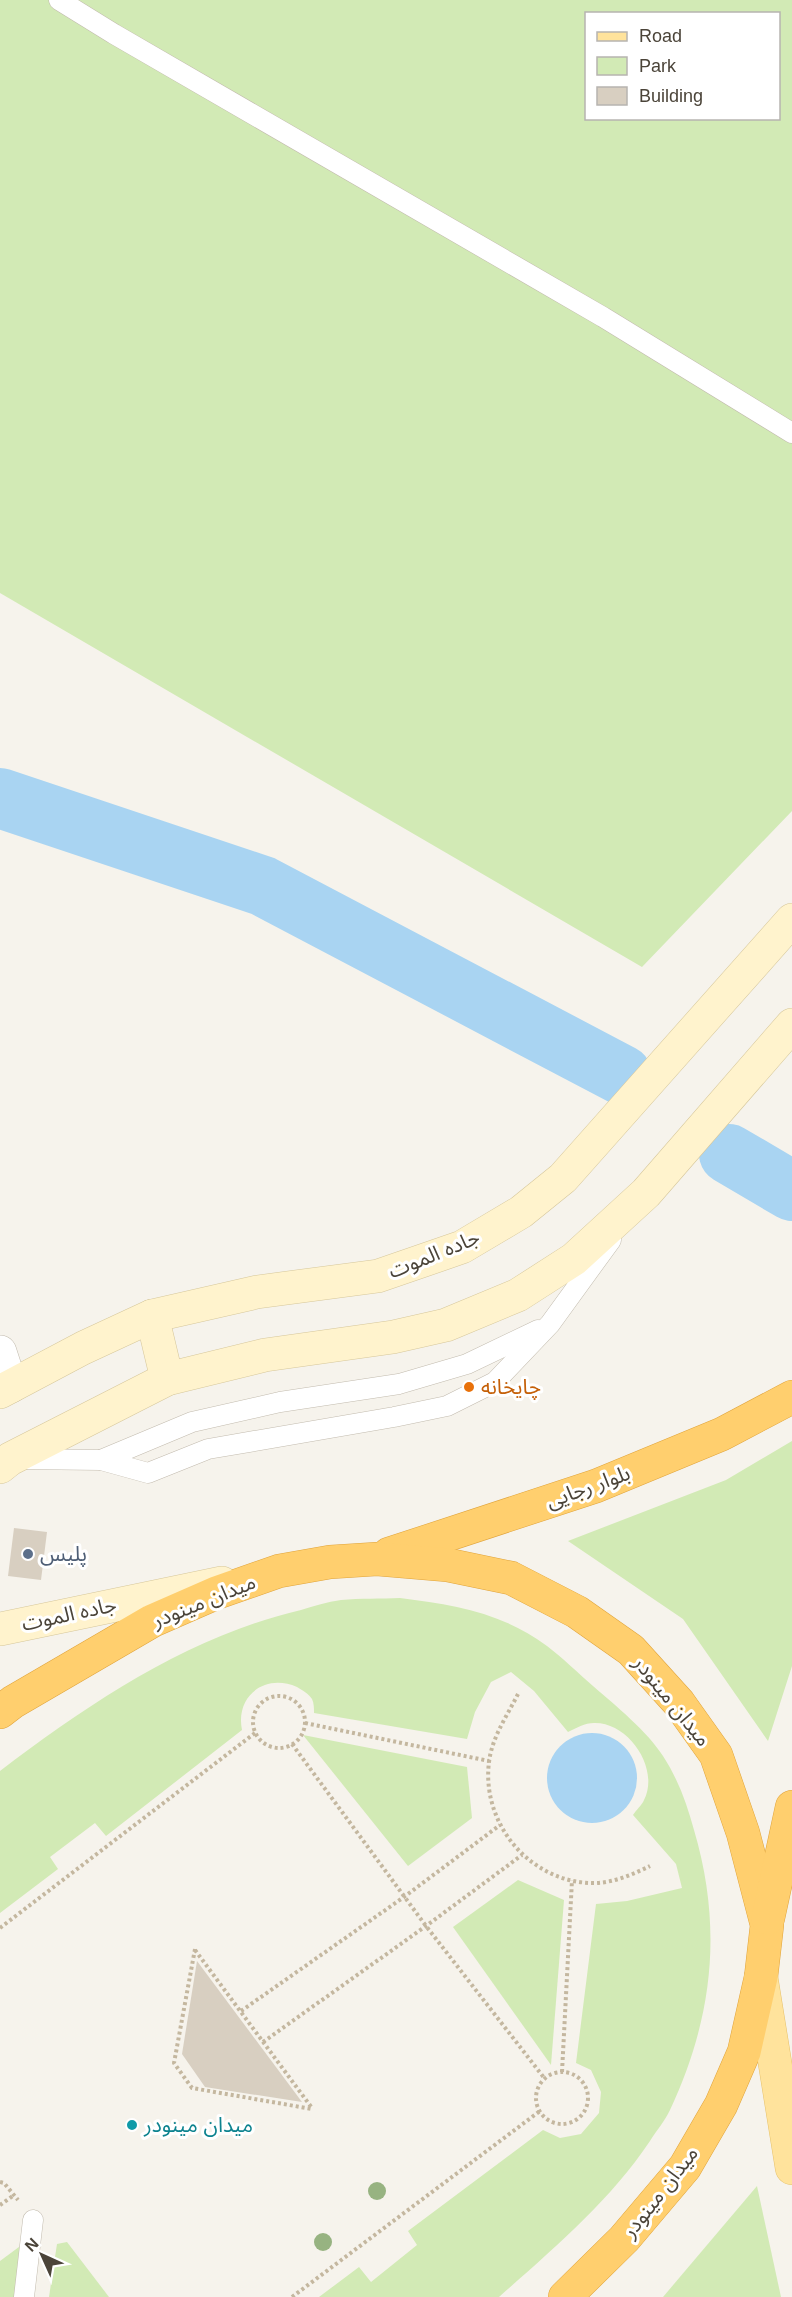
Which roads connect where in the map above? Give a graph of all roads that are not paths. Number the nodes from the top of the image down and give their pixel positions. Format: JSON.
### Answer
{"nodes":[{"id":1,"x":59,"y":0,"type":"edge"},
{"id":2,"x":792,"y":433,"type":"edge"},
{"id":3,"x":792,"y":920,"type":"edge"},
{"id":4,"x":792,"y":1025,"type":"edge"},
{"id":5,"x":646,"y":1193,"type":"junction"},
{"id":6,"x":152,"y":1316,"type":"junction"},
{"id":7,"x":550,"y":1324,"type":"junction"},
{"id":8,"x":0,"y":1352,"type":"edge"},
{"id":9,"x":167,"y":1379,"type":"junction"},
{"id":10,"x":6,"y":1389,"type":"edge"},
{"id":11,"x":792,"y":1397,"type":"edge"},
{"id":12,"x":101,"y":1460,"type":"junction"},
{"id":13,"x":5,"y":1463,"type":"edge"},
{"id":14,"x":377,"y":1559,"type":"junction"},
{"id":15,"x":279,"y":1571,"type":"junction"},
{"id":16,"x":0,"y":1629,"type":"edge"},
{"id":17,"x":0,"y":1712,"type":"edge"},
{"id":18,"x":792,"y":1807,"type":"edge"},
{"id":19,"x":766,"y":1925,"type":"junction"},
{"id":20,"x":760,"y":1977,"type":"junction"},
{"id":21,"x":792,"y":2168,"type":"edge"},
{"id":22,"x":33,"y":2220,"type":"dead end"},
{"id":23,"x":24,"y":2297,"type":"edge"},
{"id":24,"x":565,"y":2297,"type":"edge"}],
"edges":[{"from":1,"to":2,"type":"lane"},
{"from":3,"to":6,"type":"main road","name":"جاده الموت"},
{"from":4,"to":5,"type":"main road"},
{"from":5,"to":7,"type":"lane"},
{"from":5,"to":9,"type":"main road"},
{"from":6,"to":9,"type":"main road"},
{"from":6,"to":10,"type":"main road","name":"جاده الموت"},
{"from":7,"to":12,"type":"lane"},
{"from":7,"to":12,"type":"lane"},
{"from":8,"to":10,"type":"street"},
{"from":9,"to":13,"type":"main road"},
{"from":11,"to":14,"type":"highway","name":"بلوار رجایی"},
{"from":12,"to":13,"type":"lane"},
{"from":14,"to":15,"type":"highway","name":"میدان مینودر"},
{"from":14,"to":19,"type":"highway","name":"میدان مینودر"},
{"from":15,"to":16,"type":"main road","name":"جاده الموت"},
{"from":15,"to":17,"type":"highway","name":"میدان مینودر"},
{"from":18,"to":19,"type":"highway"},
{"from":19,"to":20,"type":"highway","name":"میدان مینودر"},
{"from":20,"to":21,"type":"main road"},
{"from":20,"to":24,"type":"highway","name":"میدان مینودر"},
{"from":22,"to":23,"type":"lane"}]}
